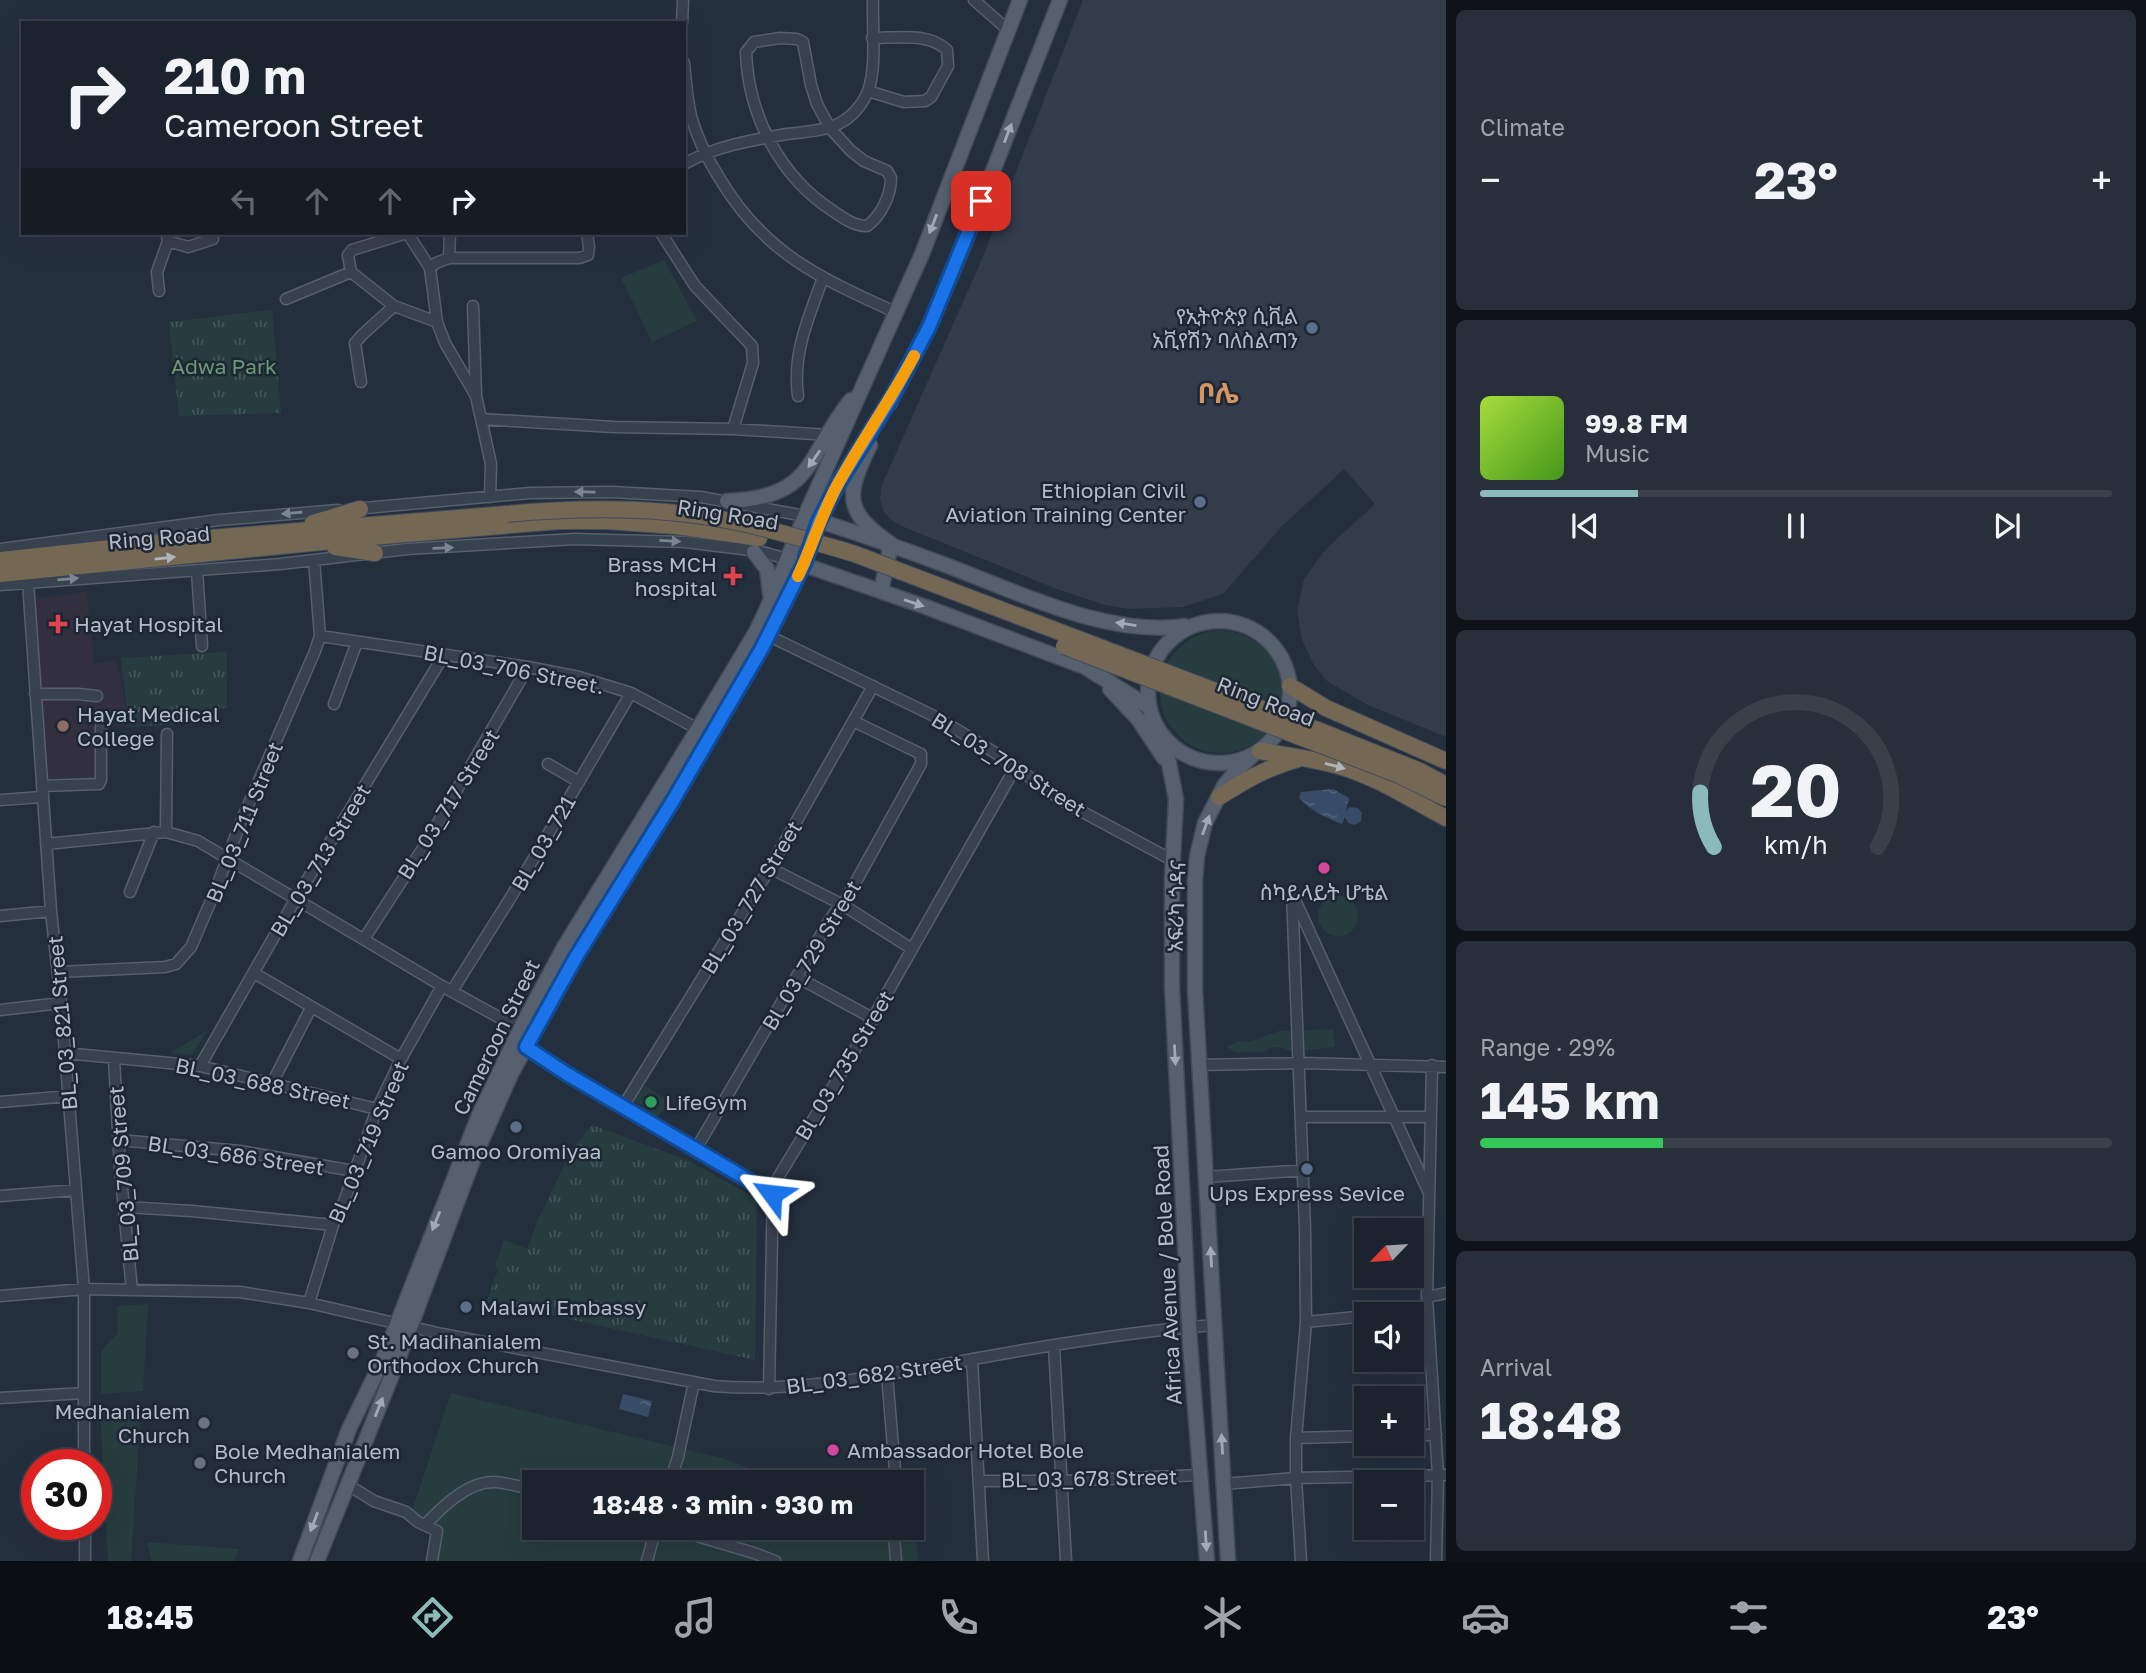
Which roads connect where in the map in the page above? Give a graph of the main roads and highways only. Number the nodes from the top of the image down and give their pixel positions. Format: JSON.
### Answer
{"nodes":[{"id":1,"x":1020,"y":0,"type":"edge"},
{"id":2,"x":1060,"y":0,"type":"edge"},
{"id":3,"x":865,"y":383,"type":"junction"},
{"id":4,"x":892,"y":397,"type":"junction"},
{"id":5,"x":727,"y":501,"type":"road end"},
{"id":6,"x":360,"y":509,"type":"road end"},
{"id":7,"x":812,"y":519,"type":"junction"},
{"id":8,"x":381,"y":530,"type":"junction"},
{"id":9,"x":283,"y":532,"type":"junction"},
{"id":10,"x":301,"y":544,"type":"junction"},
{"id":11,"x":891,"y":544,"type":"junction"},
{"id":12,"x":754,"y":552,"type":"road end"},
{"id":13,"x":375,"y":553,"type":"road end"},
{"id":14,"x":788,"y":559,"type":"junction"},
{"id":15,"x":0,"y":560,"type":"edge"},
{"id":16,"x":804,"y":564,"type":"junction"},
{"id":17,"x":0,"y":574,"type":"edge"},
{"id":18,"x":881,"y":591,"type":"junction"},
{"id":19,"x":766,"y":611,"type":"junction"},
{"id":20,"x":1194,"y":624,"type":"junction"},
{"id":21,"x":763,"y":633,"type":"junction"},
{"id":22,"x":1085,"y":667,"type":"junction"},
{"id":23,"x":741,"y":671,"type":"junction"},
{"id":24,"x":1290,"y":686,"type":"junction"},
{"id":25,"x":1149,"y":707,"type":"junction"},
{"id":26,"x":1164,"y":738,"type":"junction"},
{"id":27,"x":1256,"y":754,"type":"junction"},
{"id":28,"x":1304,"y":758,"type":"junction"},
{"id":29,"x":1446,"y":761,"type":"edge"},
{"id":30,"x":1169,"y":765,"type":"junction"},
{"id":31,"x":1446,"y":785,"type":"edge"},
{"id":32,"x":1219,"y":797,"type":"junction"},
{"id":33,"x":1446,"y":799,"type":"edge"},
{"id":34,"x":1446,"y":818,"type":"edge"},
{"id":35,"x":563,"y":949,"type":"junction"},
{"id":36,"x":576,"y":957,"type":"junction"},
{"id":37,"x":1172,"y":987,"type":"joint"},
{"id":38,"x":403,"y":1325,"type":"junction"},
{"id":39,"x":300,"y":1561,"type":"edge"},
{"id":40,"x":317,"y":1561,"type":"edge"},
{"id":41,"x":1207,"y":1561,"type":"edge"},
{"id":42,"x":1228,"y":1561,"type":"edge"}],
"edges":[{"from":1,"to":3,"type":"main road","one_way":true},
{"from":4,"to":2,"type":"main road","one_way":true},
{"from":3,"to":5,"type":"main road","one_way":true},
{"from":3,"to":7,"type":"main road"},
{"from":4,"to":7,"type":"main road"},
{"from":4,"to":11,"type":"main road"},
{"from":6,"to":9,"type":"highway"},
{"from":7,"to":11,"type":"main road","name":"Ring Road"},
{"from":7,"to":14,"type":"main road","name":"Cameroon Street"},
{"from":7,"to":16,"type":"main road","name":"Cameroon Street"},
{"from":8,"to":9,"type":"highway","name":"Ring Road"},
{"from":8,"to":10,"type":"highway","name":"Ring Road"},
{"from":8,"to":31,"type":"highway","name":"Ring Road","bridge":true},
{"from":8,"to":33,"type":"highway","name":"Ring Road","bridge":true},
{"from":9,"to":15,"type":"highway","name":"Ring Road"},
{"from":10,"to":13,"type":"highway"},
{"from":17,"to":10,"type":"highway","name":"Ring Road","one_way":true},
{"from":11,"to":18,"type":"main road"},
{"from":20,"to":11,"type":"main road","name":"Ring Road","one_way":true},
{"from":12,"to":19,"type":"main road"},
{"from":14,"to":16,"type":"main road","name":"Ring Road"},
{"from":14,"to":19,"type":"main road","name":"Cameroon Street"},
{"from":16,"to":18,"type":"main road","name":"Ring Road"},
{"from":16,"to":21,"type":"main road","name":"Cameroon Street"},
{"from":18,"to":22,"type":"main road","name":"Ring Road","one_way":true},
{"from":19,"to":21,"type":"main road","name":"Cameroon Street"},
{"from":20,"to":24,"type":"main road"},
{"from":20,"to":25,"type":"main road"},
{"from":21,"to":23,"type":"main road","name":"Cameroon Street"},
{"from":22,"to":25,"type":"main road","name":"Ring Road"},
{"from":22,"to":30,"type":"main road"},
{"from":23,"to":35,"type":"main road","name":"Cameroon Street"},
{"from":23,"to":36,"type":"main road","name":"Cameroon Street"},
{"from":24,"to":27,"type":"main road"},
{"from":24,"to":29,"type":"highway"},
{"from":25,"to":26,"type":"main road"},
{"from":26,"to":27,"type":"main road"},
{"from":26,"to":30,"type":"main road","name":"አፍሪካ ጎዳና"},
{"from":27,"to":28,"type":"highway"},
{"from":27,"to":32,"type":"main road","name":"አፍሪካ ጎዳና"},
{"from":28,"to":32,"type":"highway"},
{"from":28,"to":34,"type":"highway","one_way":true},
{"from":30,"to":37,"type":"main road","name":"አፍሪካ ጎዳና"},
{"from":42,"to":32,"type":"main road","name":"አፍሪካ ጎዳና","one_way":true},
{"from":35,"to":36,"type":"main road"},
{"from":35,"to":38,"type":"main road","name":"Cameroon Street","one_way":true},
{"from":36,"to":38,"type":"main road","name":"Cameroon Street"},
{"from":37,"to":41,"type":"main road","name":"Africa Avenue / Bole Road","one_way":true},
{"from":38,"to":39,"type":"main road","name":"Cameroon Street","one_way":true},
{"from":40,"to":38,"type":"main road","name":"Cameroon Street","one_way":true}]}
